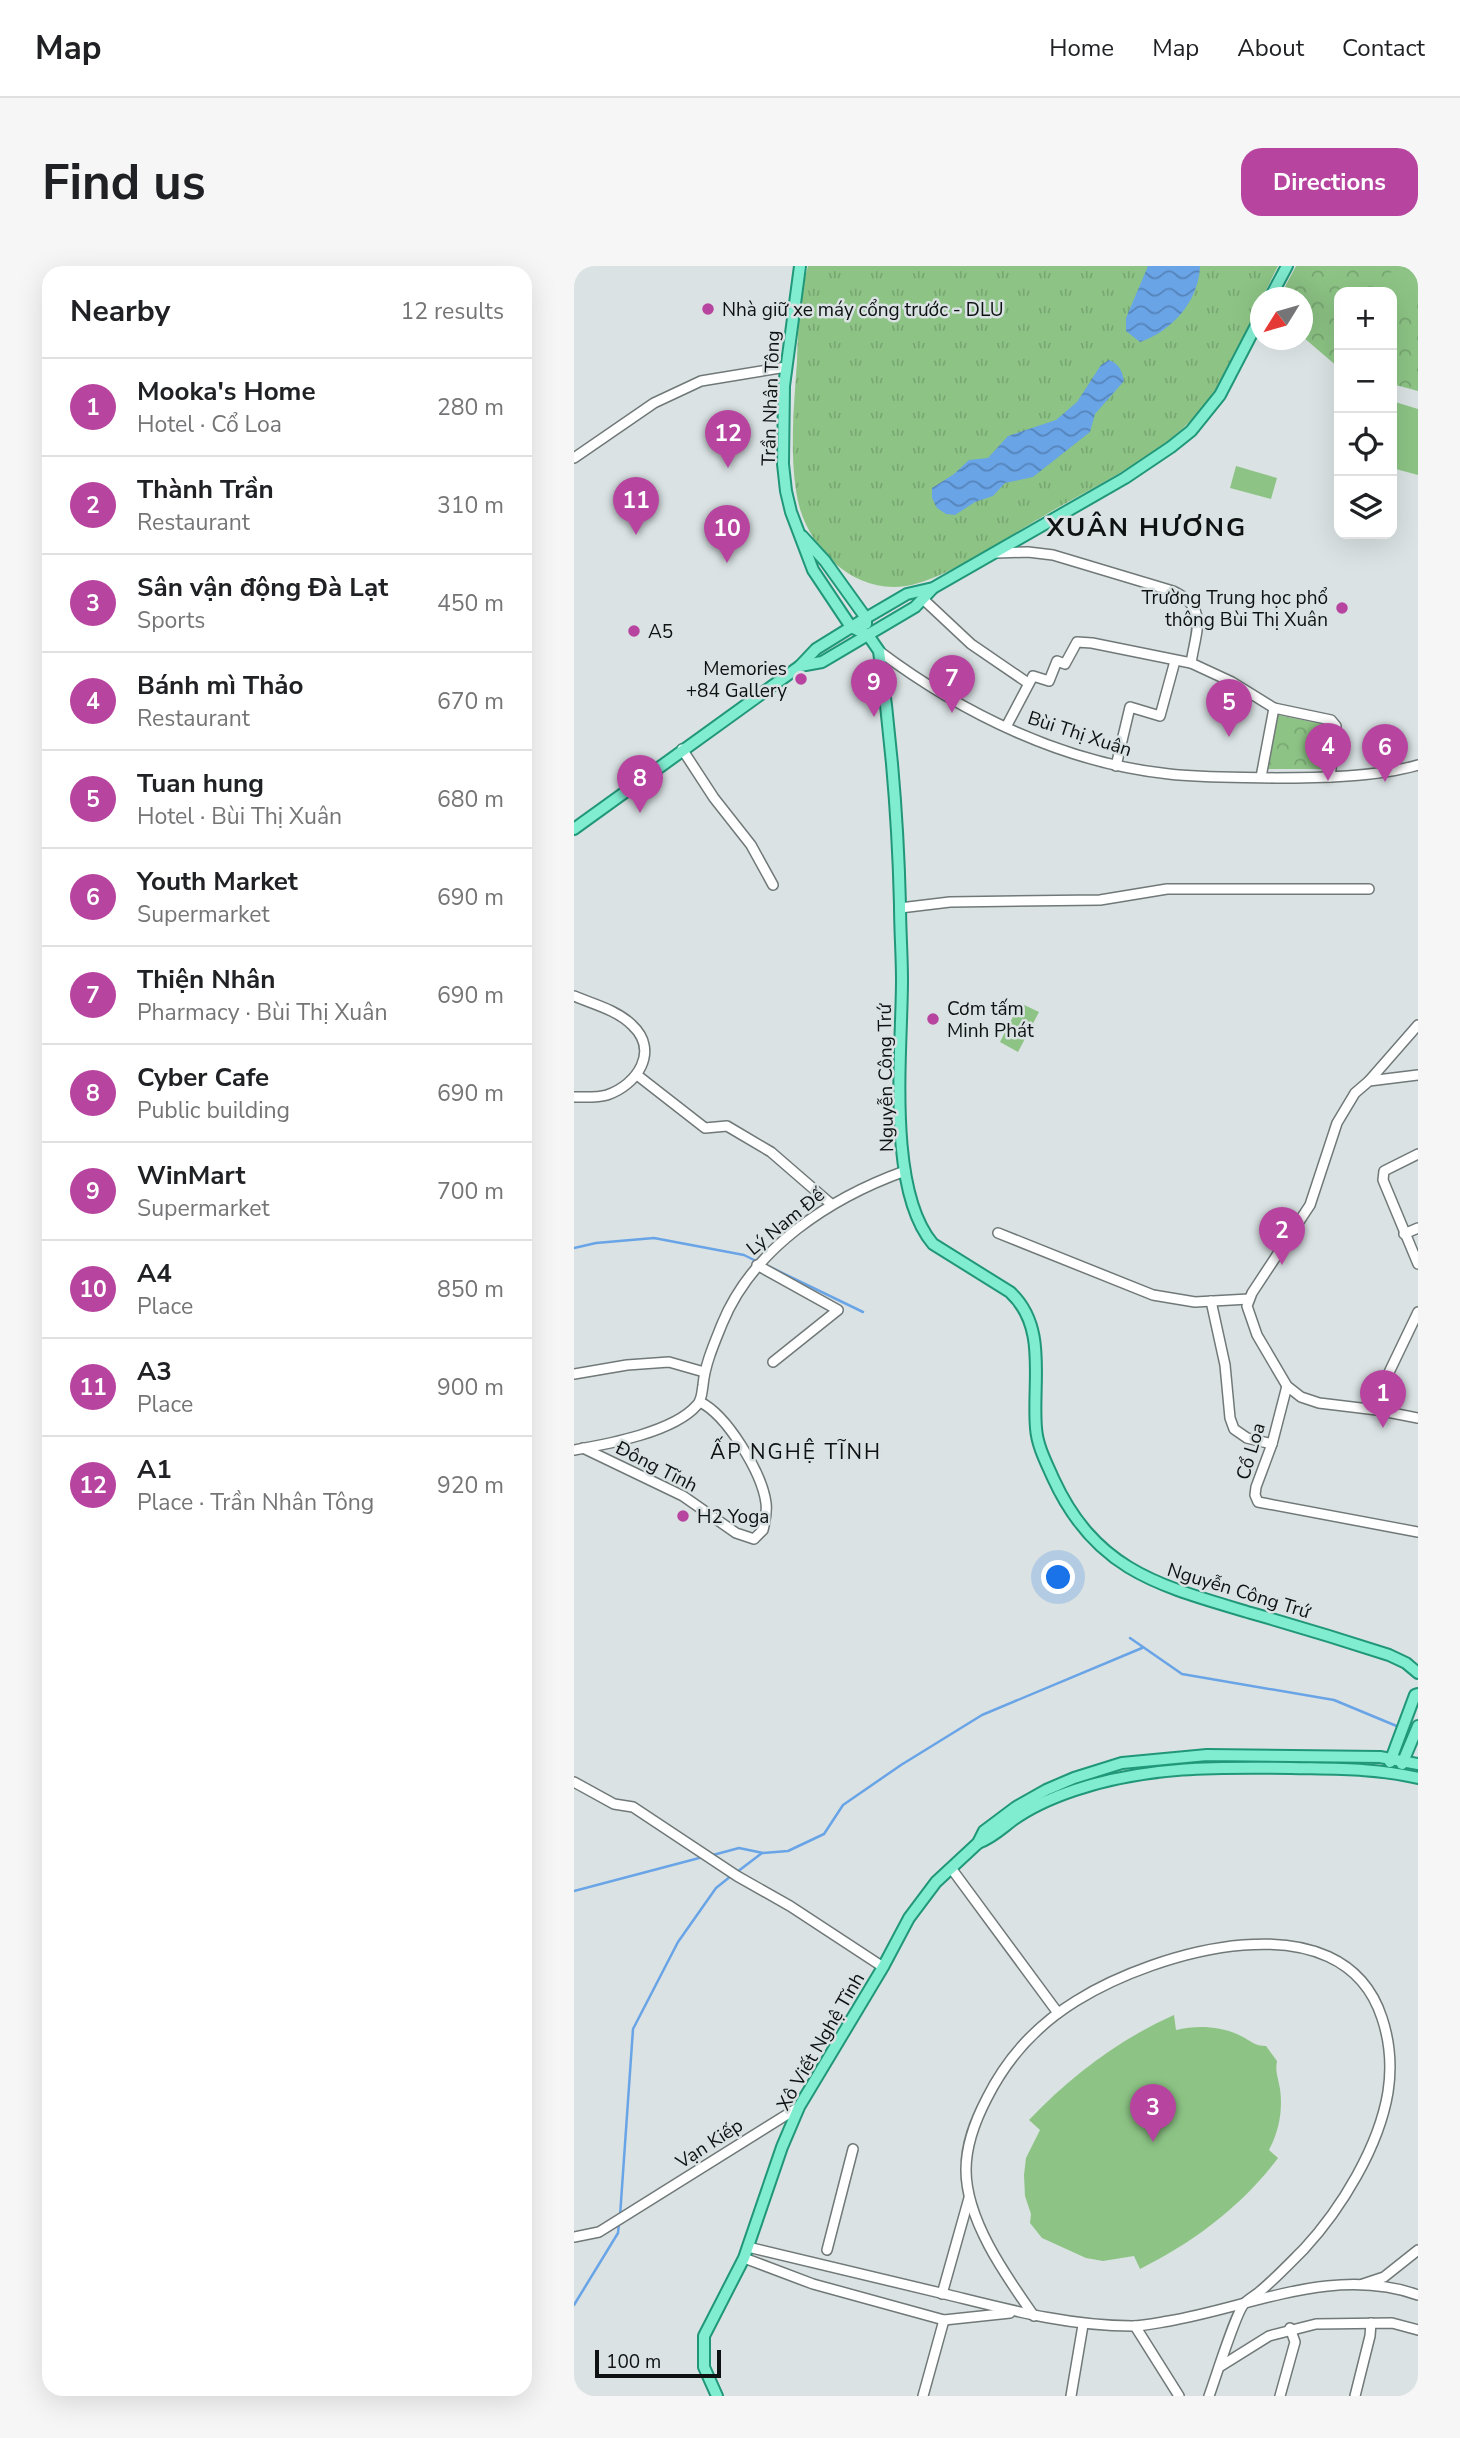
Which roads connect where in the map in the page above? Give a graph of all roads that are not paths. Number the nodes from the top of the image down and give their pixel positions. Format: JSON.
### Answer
{"nodes":[{"id":1,"x":800,"y":266,"type":"edge"},
{"id":2,"x":1287,"y":266,"type":"edge"},
{"id":3,"x":1276,"y":287,"type":"edge"},
{"id":4,"x":1250,"y":337,"type":"edge"},
{"id":5,"x":786,"y":367,"type":"junction"},
{"id":6,"x":574,"y":458,"type":"edge"},
{"id":7,"x":798,"y":531,"type":"junction"},
{"id":8,"x":996,"y":553,"type":"junction"},
{"id":9,"x":933,"y":589,"type":"junction"},
{"id":10,"x":923,"y":599,"type":"junction"},
{"id":11,"x":866,"y":618,"type":"junction"},
{"id":12,"x":851,"y":626,"type":"junction"},
{"id":13,"x":867,"y":635,"type":"junction"},
{"id":14,"x":878,"y":652,"type":"junction"},
{"id":15,"x":1175,"y":661,"type":"junction"},
{"id":16,"x":1191,"y":663,"type":"junction"},
{"id":17,"x":800,"y":666,"type":"junction"},
{"id":18,"x":1028,"y":683,"type":"junction"},
{"id":19,"x":1274,"y":708,"type":"junction"},
{"id":20,"x":1006,"y":727,"type":"junction"},
{"id":21,"x":682,"y":749,"type":"junction"},
{"id":22,"x":1116,"y":765,"type":"junction"},
{"id":23,"x":1418,"y":765,"type":"edge"},
{"id":24,"x":1261,"y":777,"type":"junction"},
{"id":25,"x":1330,"y":777,"type":"junction"},
{"id":26,"x":574,"y":829,"type":"edge"},
{"id":27,"x":773,"y":885,"type":"dead end"},
{"id":28,"x":1369,"y":889,"type":"dead end"},
{"id":29,"x":900,"y":908,"type":"junction"},
{"id":30,"x":574,"y":996,"type":"edge"},
{"id":31,"x":1418,"y":1025,"type":"edge"},
{"id":32,"x":1418,"y":1074,"type":"edge"},
{"id":33,"x":637,"y":1075,"type":"junction"},
{"id":34,"x":1369,"y":1081,"type":"junction"},
{"id":35,"x":574,"y":1097,"type":"edge"},
{"id":36,"x":1418,"y":1154,"type":"edge"},
{"id":37,"x":905,"y":1171,"type":"junction"},
{"id":38,"x":831,"y":1204,"type":"junction"},
{"id":39,"x":1418,"y":1228,"type":"edge"},
{"id":40,"x":998,"y":1233,"type":"dead end"},
{"id":41,"x":1404,"y":1234,"type":"junction"},
{"id":42,"x":1418,"y":1264,"type":"edge"},
{"id":43,"x":757,"y":1265,"type":"junction"},
{"id":44,"x":1249,"y":1299,"type":"junction"},
{"id":45,"x":1211,"y":1301,"type":"junction"},
{"id":46,"x":1418,"y":1312,"type":"edge"},
{"id":47,"x":773,"y":1362,"type":"dead end"},
{"id":48,"x":704,"y":1372,"type":"junction"},
{"id":49,"x":574,"y":1374,"type":"edge"},
{"id":50,"x":1287,"y":1386,"type":"junction"},
{"id":51,"x":700,"y":1402,"type":"junction"},
{"id":52,"x":1377,"y":1410,"type":"junction"},
{"id":53,"x":1418,"y":1418,"type":"edge"},
{"id":54,"x":1272,"y":1444,"type":"junction"},
{"id":55,"x":578,"y":1449,"type":"edge"},
{"id":56,"x":1418,"y":1532,"type":"edge"},
{"id":57,"x":1418,"y":1673,"type":"edge"},
{"id":58,"x":1418,"y":1694,"type":"edge"},
{"id":59,"x":1418,"y":1726,"type":"edge"},
{"id":60,"x":1391,"y":1758,"type":"junction"},
{"id":61,"x":1403,"y":1761,"type":"junction"},
{"id":62,"x":1418,"y":1764,"type":"edge"},
{"id":63,"x":1385,"y":1771,"type":"junction"},
{"id":64,"x":1398,"y":1773,"type":"junction"},
{"id":65,"x":1418,"y":1778,"type":"edge"},
{"id":66,"x":574,"y":1783,"type":"edge"},
{"id":67,"x":978,"y":1843,"type":"junction"},
{"id":68,"x":951,"y":1868,"type":"junction"},
{"id":69,"x":883,"y":1967,"type":"junction"},
{"id":70,"x":1058,"y":2013,"type":"junction"},
{"id":71,"x":799,"y":2107,"type":"junction"},
{"id":72,"x":853,"y":2149,"type":"dead end"},
{"id":73,"x":970,"y":2196,"type":"junction"},
{"id":74,"x":574,"y":2237,"type":"edge"},
{"id":75,"x":827,"y":2250,"type":"dead end"},
{"id":76,"x":1418,"y":2250,"type":"edge"},
{"id":77,"x":746,"y":2252,"type":"junction"},
{"id":78,"x":1358,"y":2286,"type":"junction"},
{"id":79,"x":942,"y":2294,"type":"junction"},
{"id":80,"x":1418,"y":2295,"type":"edge"},
{"id":81,"x":1241,"y":2305,"type":"junction"},
{"id":82,"x":1019,"y":2312,"type":"junction"},
{"id":83,"x":1034,"y":2316,"type":"junction"},
{"id":84,"x":944,"y":2320,"type":"junction"},
{"id":85,"x":1371,"y":2323,"type":"junction"},
{"id":86,"x":1083,"y":2325,"type":"junction"},
{"id":87,"x":1135,"y":2326,"type":"junction"},
{"id":88,"x":1290,"y":2328,"type":"junction"},
{"id":89,"x":1418,"y":2330,"type":"edge"},
{"id":90,"x":1221,"y":2366,"type":"junction"},
{"id":91,"x":717,"y":2396,"type":"edge"},
{"id":92,"x":923,"y":2396,"type":"edge"},
{"id":93,"x":1071,"y":2396,"type":"edge"},
{"id":94,"x":1180,"y":2396,"type":"edge"},
{"id":95,"x":1209,"y":2396,"type":"edge"},
{"id":96,"x":1280,"y":2396,"type":"edge"},
{"id":97,"x":1355,"y":2396,"type":"edge"}],
"edges":[{"from":1,"to":5,"type":"main road","name":"Trần Nhân Tông"},
{"from":2,"to":3,"type":"main road"},
{"from":4,"to":8,"type":"main road"},
{"from":5,"to":6,"type":"street"},
{"from":5,"to":7,"type":"main road","name":"Trần Nhân Tông"},
{"from":7,"to":11,"type":"main road","name":"Trần Nhân Tông"},
{"from":7,"to":12,"type":"main road","name":"Trần Nhân Tông"},
{"from":8,"to":9,"type":"main road"},
{"from":8,"to":16,"type":"street"},
{"from":9,"to":10,"type":"main road"},
{"from":9,"to":11,"type":"main road"},
{"from":10,"to":13,"type":"main road"},
{"from":10,"to":18,"type":"street"},
{"from":11,"to":12,"type":"main road"},
{"from":11,"to":13,"type":"main road"},
{"from":12,"to":13,"type":"main road"},
{"from":12,"to":17,"type":"main road"},
{"from":13,"to":14,"type":"main road"},
{"from":13,"to":17,"type":"main road"},
{"from":14,"to":20,"type":"street","name":"Bùi Thị Xuân"},
{"from":14,"to":29,"type":"main road","name":"Nguyễn Công Trứ"},
{"from":15,"to":16,"type":"street"},
{"from":15,"to":18,"type":"street"},
{"from":15,"to":22,"type":"street"},
{"from":16,"to":19,"type":"street"},
{"from":17,"to":21,"type":"main road"},
{"from":18,"to":20,"type":"street"},
{"from":19,"to":24,"type":"street"},
{"from":19,"to":25,"type":"street"},
{"from":20,"to":22,"type":"street","name":"Bùi Thị Xuân"},
{"from":21,"to":26,"type":"main road"},
{"from":21,"to":27,"type":"street"},
{"from":22,"to":24,"type":"street","name":"Bùi Thị Xuân"},
{"from":23,"to":25,"type":"street","name":"Bùi Thị Xuân"},
{"from":24,"to":25,"type":"street","name":"Bùi Thị Xuân"},
{"from":28,"to":29,"type":"street"},
{"from":29,"to":37,"type":"main road","name":"Nguyễn Công Trứ"},
{"from":30,"to":33,"type":"street"},
{"from":31,"to":34,"type":"street"},
{"from":32,"to":34,"type":"street"},
{"from":33,"to":35,"type":"street"},
{"from":33,"to":38,"type":"street"},
{"from":34,"to":44,"type":"street"},
{"from":36,"to":41,"type":"street"},
{"from":37,"to":38,"type":"street","name":"Lý Nam Đế"},
{"from":37,"to":57,"type":"main road","name":"Nguyễn Công Trứ"},
{"from":38,"to":43,"type":"street","name":"Lý Nam Đế"},
{"from":39,"to":41,"type":"street"},
{"from":40,"to":45,"type":"street"},
{"from":41,"to":42,"type":"street"},
{"from":43,"to":47,"type":"street"},
{"from":43,"to":48,"type":"street","name":"Lý Nam Đế"},
{"from":44,"to":45,"type":"street"},
{"from":44,"to":50,"type":"street"},
{"from":45,"to":54,"type":"street"},
{"from":46,"to":52,"type":"street"},
{"from":48,"to":49,"type":"street"},
{"from":48,"to":51,"type":"street","name":"Lý Nam Đế"},
{"from":50,"to":52,"type":"street"},
{"from":50,"to":54,"type":"street","name":"Cổ Loa"},
{"from":51,"to":55,"type":"street"},
{"from":51,"to":55,"type":"street","name":"Đông Tĩnh"},
{"from":52,"to":53,"type":"street"},
{"from":54,"to":56,"type":"street","name":"Cổ Loa"},
{"from":58,"to":60,"type":"main road"},
{"from":59,"to":61,"type":"main road"},
{"from":60,"to":61,"type":"main road","name":"Xô Viết Nghệ Tĩnh"},
{"from":60,"to":63,"type":"main road"},
{"from":60,"to":67,"type":"main road","name":"Xô Viết Nghệ Tĩnh"},
{"from":61,"to":62,"type":"main road","name":"Xô Viết Nghệ Tĩnh"},
{"from":61,"to":64,"type":"main road"},
{"from":63,"to":64,"type":"main road","name":"Xô Viết Nghệ Tĩnh"},
{"from":63,"to":67,"type":"main road","name":"Xô Viết Nghệ Tĩnh"},
{"from":64,"to":65,"type":"main road","name":"Xô Viết Nghệ Tĩnh"},
{"from":66,"to":69,"type":"street"},
{"from":67,"to":68,"type":"main road","name":"Xô Viết Nghệ Tĩnh"},
{"from":68,"to":69,"type":"main road","name":"Xô Viết Nghệ Tĩnh"},
{"from":68,"to":70,"type":"street"},
{"from":69,"to":71,"type":"main road","name":"Xô Viết Nghệ Tĩnh"},
{"from":70,"to":73,"type":"street"},
{"from":70,"to":81,"type":"street"},
{"from":71,"to":74,"type":"street","name":"Vạn Kiếp"},
{"from":71,"to":77,"type":"main road","name":"Xô Viết Nghệ Tĩnh"},
{"from":72,"to":75,"type":"street"},
{"from":73,"to":79,"type":"street"},
{"from":73,"to":83,"type":"street"},
{"from":76,"to":78,"type":"street"},
{"from":77,"to":79,"type":"street"},
{"from":77,"to":84,"type":"street"},
{"from":77,"to":91,"type":"main road","name":"Xô Viết Nghệ Tĩnh"},
{"from":78,"to":80,"type":"street"},
{"from":78,"to":81,"type":"street"},
{"from":79,"to":82,"type":"street"},
{"from":81,"to":87,"type":"street"},
{"from":81,"to":90,"type":"street"},
{"from":82,"to":83,"type":"street"},
{"from":82,"to":84,"type":"street"},
{"from":83,"to":86,"type":"street"},
{"from":84,"to":92,"type":"street"},
{"from":85,"to":88,"type":"street"},
{"from":85,"to":89,"type":"street"},
{"from":85,"to":97,"type":"street"},
{"from":86,"to":87,"type":"street"},
{"from":86,"to":93,"type":"street"},
{"from":87,"to":94,"type":"street"},
{"from":88,"to":90,"type":"street"},
{"from":88,"to":96,"type":"street"},
{"from":90,"to":95,"type":"street"}]}
